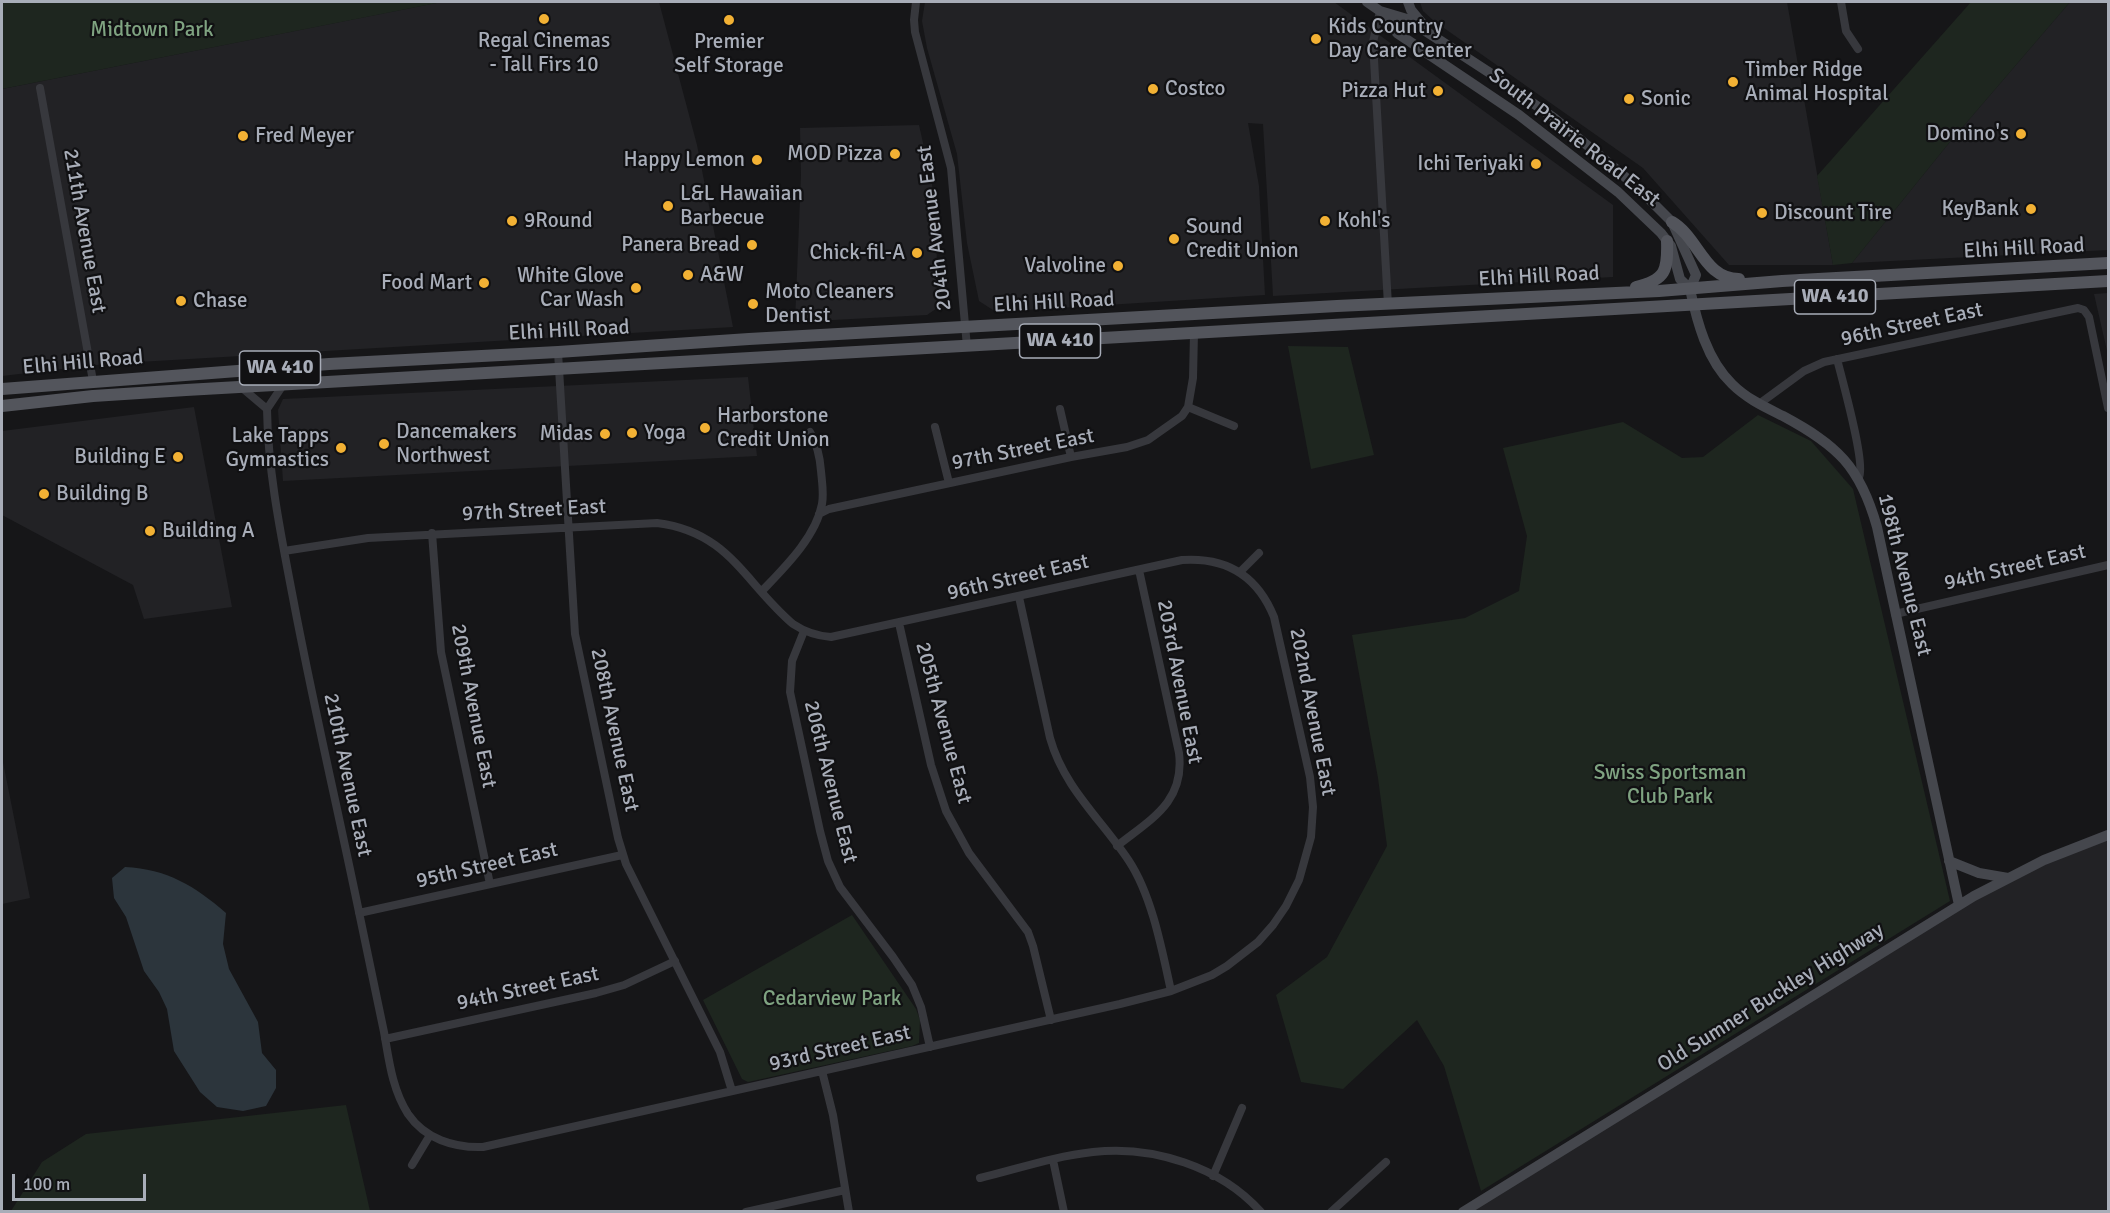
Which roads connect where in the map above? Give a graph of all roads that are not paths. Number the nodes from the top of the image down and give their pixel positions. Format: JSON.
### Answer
{"nodes":[{"id":1,"x":916,"y":2,"type":"edge"},
{"id":2,"x":1367,"y":2,"type":"edge"},
{"id":3,"x":1408,"y":2,"type":"edge"},
{"id":4,"x":1841,"y":2,"type":"edge"},
{"id":5,"x":1383,"y":6,"type":"edge"},
{"id":6,"x":1431,"y":35,"type":"junction"},
{"id":7,"x":1858,"y":49,"type":"dead end"},
{"id":8,"x":40,"y":88,"type":"dead end"},
{"id":9,"x":1672,"y":222,"type":"junction"},
{"id":10,"x":1667,"y":241,"type":"junction"},
{"id":11,"x":2109,"y":263,"type":"edge"},
{"id":12,"x":1782,"y":281,"type":"junction"},
{"id":13,"x":2109,"y":281,"type":"edge"},
{"id":14,"x":1690,"y":289,"type":"junction"},
{"id":15,"x":1590,"y":294,"type":"junction"},
{"id":16,"x":1388,"y":304,"type":"junction"},
{"id":17,"x":1693,"y":305,"type":"junction"},
{"id":18,"x":965,"y":328,"type":"junction"},
{"id":19,"x":1194,"y":333,"type":"junction"},
{"id":20,"x":967,"y":347,"type":"junction"},
{"id":21,"x":558,"y":352,"type":"junction"},
{"id":22,"x":1837,"y":359,"type":"junction"},
{"id":23,"x":559,"y":370,"type":"junction"},
{"id":24,"x":93,"y":381,"type":"junction"},
{"id":25,"x":283,"y":385,"type":"junction"},
{"id":26,"x":241,"y":387,"type":"junction"},
{"id":27,"x":2,"y":389,"type":"edge"},
{"id":28,"x":1759,"y":404,"type":"junction"},
{"id":29,"x":2,"y":406,"type":"edge"},
{"id":30,"x":1188,"y":407,"type":"junction"},
{"id":31,"x":2109,"y":408,"type":"edge"},
{"id":32,"x":1060,"y":409,"type":"dead end"},
{"id":33,"x":267,"y":410,"type":"junction"},
{"id":34,"x":1234,"y":426,"type":"dead end"},
{"id":35,"x":935,"y":427,"type":"dead end"},
{"id":36,"x":810,"y":432,"type":"dead end"},
{"id":37,"x":1071,"y":457,"type":"junction"},
{"id":38,"x":1859,"y":477,"type":"junction"},
{"id":39,"x":949,"y":483,"type":"junction"},
{"id":40,"x":819,"y":514,"type":"junction"},
{"id":41,"x":569,"y":527,"type":"junction"},
{"id":42,"x":432,"y":533,"type":"junction"},
{"id":43,"x":284,"y":551,"type":"junction"},
{"id":44,"x":1259,"y":553,"type":"dead end"},
{"id":45,"x":2109,"y":565,"type":"edge"},
{"id":46,"x":1139,"y":570,"type":"junction"},
{"id":47,"x":1240,"y":572,"type":"junction"},
{"id":48,"x":762,"y":591,"type":"junction"},
{"id":49,"x":1019,"y":597,"type":"junction"},
{"id":50,"x":1895,"y":614,"type":"junction"},
{"id":51,"x":899,"y":623,"type":"junction"},
{"id":52,"x":804,"y":631,"type":"junction"},
{"id":53,"x":2109,"y":835,"type":"edge"},
{"id":54,"x":1117,"y":846,"type":"junction"},
{"id":55,"x":622,"y":855,"type":"junction"},
{"id":56,"x":1949,"y":861,"type":"junction"},
{"id":57,"x":2008,"y":878,"type":"junction"},
{"id":58,"x":490,"y":884,"type":"junction"},
{"id":59,"x":1959,"y":905,"type":"junction"},
{"id":60,"x":359,"y":913,"type":"junction"},
{"id":61,"x":1273,"y":926,"type":"joint"},
{"id":62,"x":675,"y":961,"type":"junction"},
{"id":63,"x":1172,"y":991,"type":"junction"},
{"id":64,"x":1051,"y":1020,"type":"junction"},
{"id":65,"x":385,"y":1039,"type":"junction"},
{"id":66,"x":930,"y":1047,"type":"junction"},
{"id":67,"x":822,"y":1071,"type":"junction"},
{"id":68,"x":732,"y":1091,"type":"junction"},
{"id":69,"x":1242,"y":1108,"type":"dead end"},
{"id":70,"x":430,"y":1135,"type":"junction"},
{"id":71,"x":1053,"y":1160,"type":"junction"},
{"id":72,"x":1386,"y":1162,"type":"dead end"},
{"id":73,"x":412,"y":1165,"type":"dead end"},
{"id":74,"x":1213,"y":1176,"type":"junction"},
{"id":75,"x":980,"y":1178,"type":"dead end"},
{"id":76,"x":844,"y":1190,"type":"junction"},
{"id":77,"x":746,"y":1212,"type":"edge"},
{"id":78,"x":849,"y":1212,"type":"edge"},
{"id":79,"x":1064,"y":1212,"type":"edge"},
{"id":80,"x":1261,"y":1212,"type":"edge"},
{"id":81,"x":1331,"y":1212,"type":"edge"},
{"id":82,"x":1462,"y":1212,"type":"edge"}],
"edges":[{"from":1,"to":18,"type":"street","name":"204th Avenue East"},
{"from":2,"to":5,"type":"street","name":"South Prairie Road East"},
{"from":3,"to":6,"type":"street"},
{"from":4,"to":7,"type":"street"},
{"from":5,"to":6,"type":"street","name":"South Prairie Road East"},
{"from":5,"to":10,"type":"street","name":"South Prairie Road East"},
{"from":5,"to":16,"type":"street"},
{"from":6,"to":9,"type":"street","name":"South Prairie Road East"},
{"from":8,"to":24,"type":"street","name":"211th Avenue East"},
{"from":9,"to":12,"type":"main road"},
{"from":9,"to":14,"type":"street","name":"South Prairie Road East"},
{"from":10,"to":14,"type":"street","name":"South Prairie Road East"},
{"from":10,"to":15,"type":"main road"},
{"from":11,"to":12,"type":"main road","name":"Elhi Hill Road","number":"WA 410"},
{"from":12,"to":14,"type":"main road","name":"Elhi Hill Road","number":"WA 410"},
{"from":13,"to":17,"type":"main road","name":"Elhi Hill Road","number":"WA 410"},
{"from":14,"to":15,"type":"main road","name":"Elhi Hill Road","number":"WA 410"},
{"from":14,"to":17,"type":"street","name":"198th Avenue East"},
{"from":15,"to":16,"type":"main road","name":"Elhi Hill Road","number":"WA 410"},
{"from":16,"to":18,"type":"main road","name":"Elhi Hill Road","number":"WA 410"},
{"from":17,"to":19,"type":"main road","name":"Elhi Hill Road","number":"WA 410"},
{"from":17,"to":28,"type":"street","name":"198th Avenue East"},
{"from":18,"to":20,"type":"street","name":"204th Avenue East"},
{"from":18,"to":21,"type":"main road","name":"Elhi Hill Road","number":"WA 410"},
{"from":19,"to":20,"type":"main road","name":"Elhi Hill Road","number":"WA 410"},
{"from":19,"to":30,"type":"street"},
{"from":20,"to":23,"type":"main road","name":"Elhi Hill Road","number":"WA 410"},
{"from":21,"to":23,"type":"street","name":"208th Avenue East"},
{"from":21,"to":24,"type":"main road","name":"Elhi Hill Road","number":"WA 410"},
{"from":22,"to":28,"type":"street","name":"96th Street East"},
{"from":22,"to":31,"type":"street","name":"96th Street East"},
{"from":22,"to":38,"type":"street"},
{"from":23,"to":25,"type":"main road","name":"Elhi Hill Road","number":"WA 410"},
{"from":23,"to":41,"type":"street","name":"208th Avenue East"},
{"from":24,"to":27,"type":"main road","name":"Elhi Hill Road","number":"WA 410"},
{"from":25,"to":26,"type":"main road","name":"Elhi Hill Road","number":"WA 410"},
{"from":25,"to":33,"type":"street"},
{"from":26,"to":29,"type":"main road","name":"Elhi Hill Road","number":"WA 410"},
{"from":26,"to":33,"type":"street"},
{"from":28,"to":38,"type":"street","name":"198th Avenue East"},
{"from":30,"to":34,"type":"street"},
{"from":30,"to":37,"type":"street","name":"97th Street East"},
{"from":32,"to":37,"type":"street"},
{"from":33,"to":43,"type":"street","name":"210th Avenue East"},
{"from":35,"to":39,"type":"street"},
{"from":36,"to":40,"type":"street"},
{"from":37,"to":39,"type":"street","name":"97th Street East"},
{"from":38,"to":50,"type":"street","name":"198th Avenue East"},
{"from":39,"to":40,"type":"street","name":"97th Street East"},
{"from":40,"to":48,"type":"street"},
{"from":41,"to":42,"type":"street","name":"97th Street East"},
{"from":41,"to":48,"type":"street","name":"97th Street East"},
{"from":41,"to":55,"type":"street","name":"208th Avenue East"},
{"from":42,"to":43,"type":"street","name":"97th Street East"},
{"from":42,"to":58,"type":"street","name":"209th Avenue East"},
{"from":43,"to":60,"type":"street","name":"210th Avenue East"},
{"from":44,"to":47,"type":"street"},
{"from":45,"to":50,"type":"street","name":"94th Street East"},
{"from":46,"to":47,"type":"street","name":"96th Street East"},
{"from":46,"to":49,"type":"street","name":"96th Street East"},
{"from":46,"to":54,"type":"street","name":"203rd Avenue East"},
{"from":47,"to":61,"type":"street","name":"202nd Avenue East"},
{"from":48,"to":52,"type":"street"},
{"from":49,"to":51,"type":"street","name":"96th Street East"},
{"from":49,"to":54,"type":"street"},
{"from":50,"to":56,"type":"street","name":"198th Avenue East"},
{"from":51,"to":52,"type":"street","name":"96th Street East"},
{"from":51,"to":64,"type":"street","name":"205th Avenue East"},
{"from":52,"to":66,"type":"street","name":"206th Avenue East"},
{"from":53,"to":57,"type":"street","name":"Old Sumner Buckley Highway"},
{"from":54,"to":63,"type":"street"},
{"from":55,"to":58,"type":"street","name":"95th Street East"},
{"from":55,"to":62,"type":"street","name":"208th Avenue East"},
{"from":56,"to":57,"type":"street"},
{"from":56,"to":59,"type":"street","name":"198th Avenue East"},
{"from":57,"to":59,"type":"street","name":"Old Sumner Buckley Highway"},
{"from":58,"to":60,"type":"street","name":"95th Street East"},
{"from":59,"to":82,"type":"street","name":"Old Sumner Buckley Highway"},
{"from":60,"to":65,"type":"street","name":"210th Avenue East"},
{"from":61,"to":63,"type":"street","name":"93rd Street East"},
{"from":62,"to":65,"type":"street","name":"94th Street East"},
{"from":62,"to":68,"type":"street","name":"208th Avenue East"},
{"from":63,"to":64,"type":"street","name":"93rd Street East"},
{"from":64,"to":66,"type":"street","name":"93rd Street East"},
{"from":65,"to":70,"type":"street","name":"210th Avenue East"},
{"from":66,"to":67,"type":"street","name":"93rd Street East"},
{"from":67,"to":68,"type":"street","name":"93rd Street East"},
{"from":67,"to":76,"type":"street"},
{"from":68,"to":70,"type":"street","name":"93rd Street East"},
{"from":69,"to":74,"type":"street"},
{"from":70,"to":73,"type":"street"},
{"from":71,"to":74,"type":"street"},
{"from":71,"to":75,"type":"street"},
{"from":71,"to":79,"type":"street"},
{"from":72,"to":81,"type":"street"},
{"from":74,"to":80,"type":"street"},
{"from":76,"to":77,"type":"street"},
{"from":76,"to":78,"type":"street"}]}
